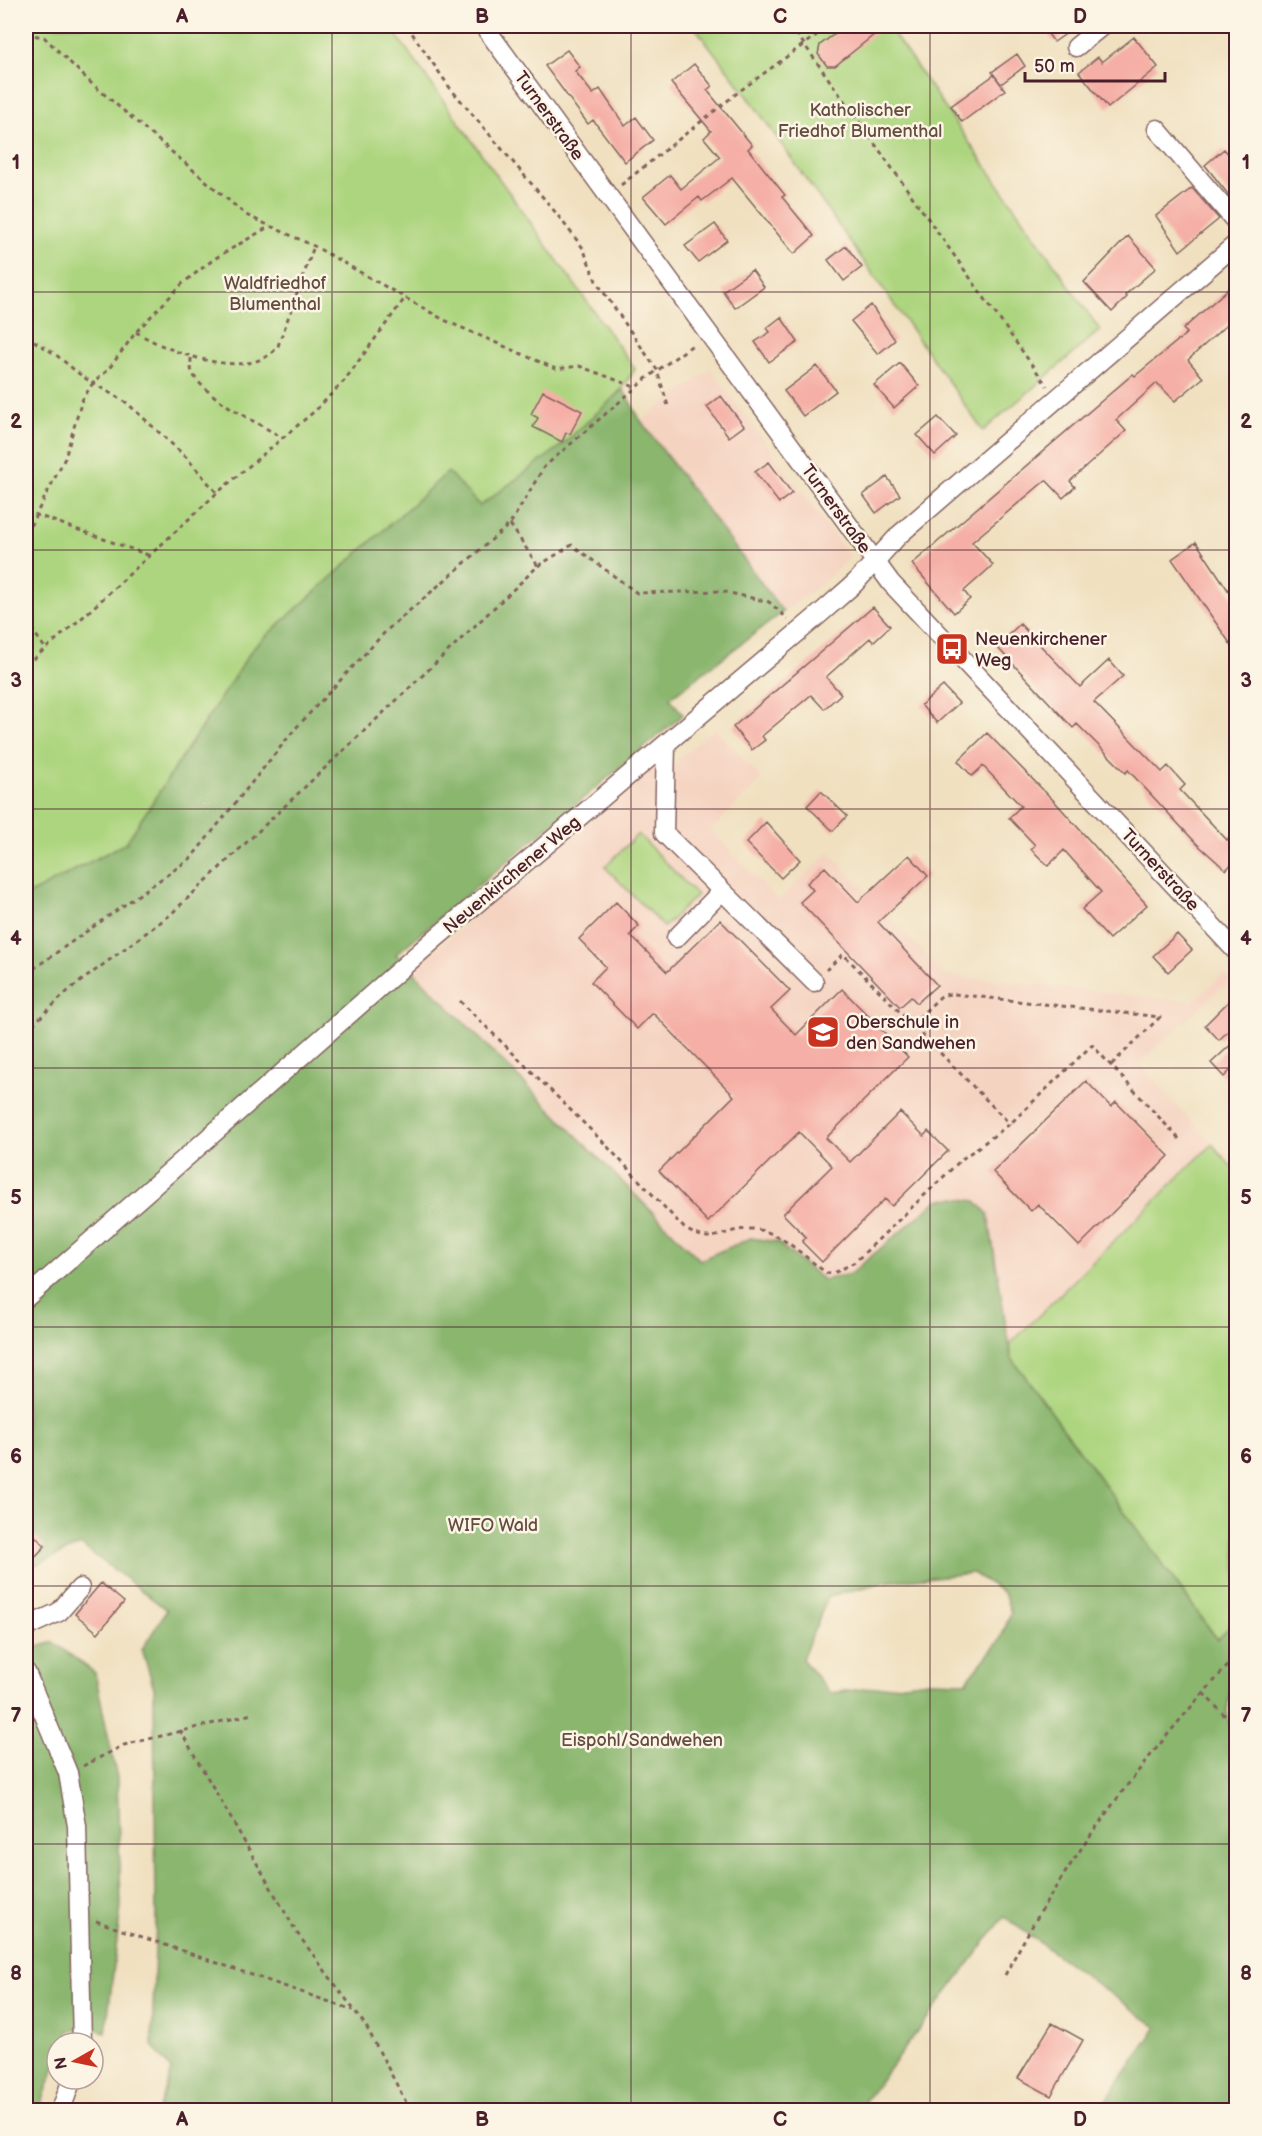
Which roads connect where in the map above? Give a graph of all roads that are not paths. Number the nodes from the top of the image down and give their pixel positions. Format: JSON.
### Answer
{"nodes":[{"id":1,"x":484,"y":26,"type":"edge"},
{"id":2,"x":1102,"y":26,"type":"edge"},
{"id":3,"x":1076,"y":47,"type":"dead end"},
{"id":4,"x":1156,"y":129,"type":"dead end"},
{"id":5,"x":1236,"y":222,"type":"edge"},
{"id":6,"x":1236,"y":244,"type":"edge"},
{"id":7,"x":875,"y":562,"type":"junction"},
{"id":8,"x":666,"y":744,"type":"junction"},
{"id":9,"x":723,"y":891,"type":"junction"},
{"id":10,"x":676,"y":938,"type":"dead end"},
{"id":11,"x":1236,"y":951,"type":"edge"},
{"id":12,"x":814,"y":982,"type":"road end"},
{"id":13,"x":26,"y":1298,"type":"edge"},
{"id":14,"x":80,"y":1588,"type":"dead end"},
{"id":15,"x":26,"y":1627,"type":"edge"},
{"id":16,"x":26,"y":1672,"type":"edge"},
{"id":17,"x":82,"y":2031,"type":"edge"},
{"id":18,"x":68,"y":2091,"type":"edge"},
{"id":19,"x":61,"y":2110,"type":"edge"}],
"edges":[{"from":1,"to":7,"type":"street","name":"Turnerstraße"},
{"from":2,"to":3,"type":"street"},
{"from":4,"to":5,"type":"street"},
{"from":6,"to":7,"type":"street","name":"Neuenkirchener Weg"},
{"from":7,"to":8,"type":"street","name":"Neuenkirchener Weg"},
{"from":7,"to":11,"type":"street","name":"Turnerstraße"},
{"from":8,"to":9,"type":"street"},
{"from":8,"to":13,"type":"street","name":"Neuenkirchener Weg"},
{"from":9,"to":10,"type":"street"},
{"from":9,"to":12,"type":"street"},
{"from":14,"to":15,"type":"street"},
{"from":16,"to":17,"type":"street"},
{"from":18,"to":19,"type":"street"}]}
